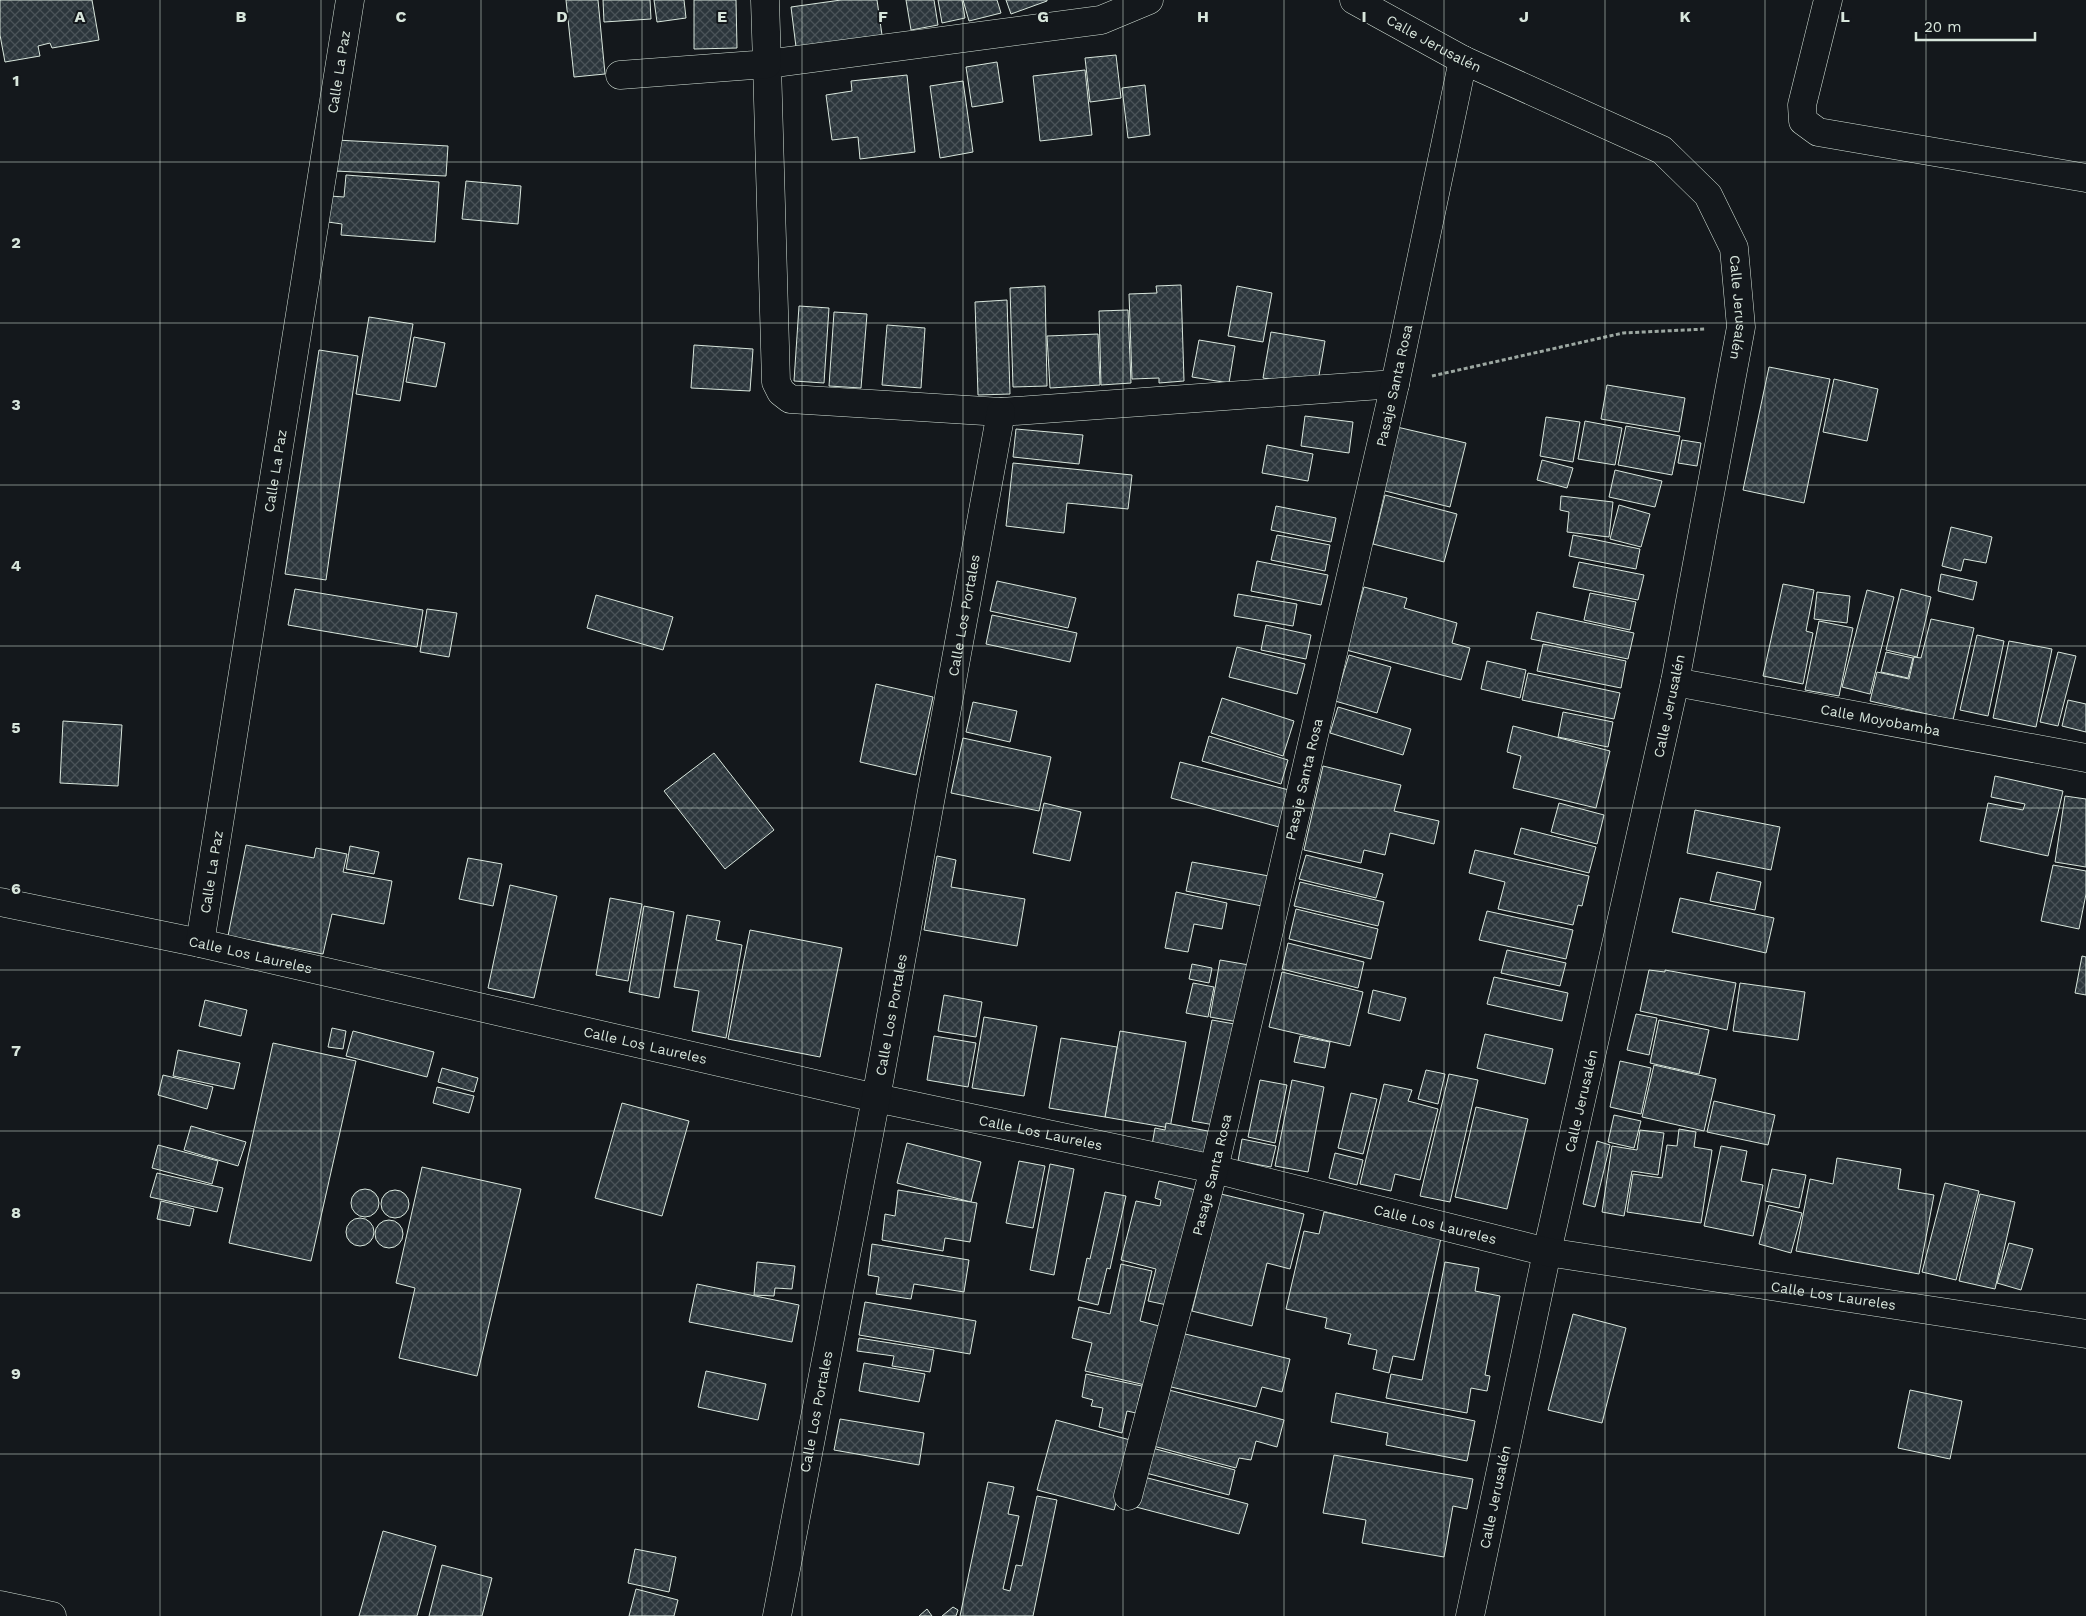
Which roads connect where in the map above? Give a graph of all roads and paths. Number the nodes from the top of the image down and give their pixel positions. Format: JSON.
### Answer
{"nodes":[{"id":1,"x":350,"y":0,"type":"edge"},
{"id":2,"x":765,"y":0,"type":"edge"},
{"id":3,"x":1149,"y":0,"type":"edge"},
{"id":4,"x":1354,"y":0,"type":"edge"},
{"id":5,"x":1828,"y":0,"type":"edge"},
{"id":6,"x":1463,"y":60,"type":"junction"},
{"id":7,"x":767,"y":64,"type":"junction"},
{"id":8,"x":620,"y":75,"type":"dead end"},
{"id":9,"x":2086,"y":178,"type":"edge"},
{"id":10,"x":1741,"y":327,"type":"junction"},
{"id":11,"x":1395,"y":384,"type":"junction"},
{"id":12,"x":1001,"y":412,"type":"junction"},
{"id":13,"x":1675,"y":682,"type":"junction"},
{"id":14,"x":2086,"y":758,"type":"edge"},
{"id":15,"x":0,"y":902,"type":"edge"},
{"id":16,"x":200,"y":943,"type":"junction"},
{"id":17,"x":876,"y":1098,"type":"junction"},
{"id":18,"x":1214,"y":1168,"type":"junction"},
{"id":19,"x":1547,"y":1252,"type":"junction"},
{"id":20,"x":2086,"y":1334,"type":"edge"},
{"id":21,"x":1128,"y":1496,"type":"dead end"},
{"id":22,"x":0,"y":1605,"type":"edge"},
{"id":23,"x":52,"y":1616,"type":"edge"},
{"id":24,"x":777,"y":1616,"type":"edge"},
{"id":25,"x":1470,"y":1616,"type":"edge"}],
"edges":[{"from":1,"to":16,"type":"street","name":"Calle La Paz"},
{"from":2,"to":7,"type":"street"},
{"from":3,"to":7,"type":"street"},
{"from":4,"to":6,"type":"street","name":"Calle Jerusalén"},
{"from":5,"to":9,"type":"street"},
{"from":6,"to":10,"type":"street","name":"Calle Jerusalén"},
{"from":6,"to":11,"type":"street","name":"Pasaje Santa Rosa"},
{"from":7,"to":8,"type":"street"},
{"from":7,"to":12,"type":"street"},
{"from":10,"to":11,"type":"path"},
{"from":10,"to":13,"type":"street","name":"Calle Jerusalén"},
{"from":11,"to":12,"type":"street"},
{"from":11,"to":18,"type":"street","name":"Pasaje Santa Rosa"},
{"from":12,"to":17,"type":"street","name":"Calle Los Portales"},
{"from":13,"to":14,"type":"street","name":"Calle Moyobamba"},
{"from":13,"to":19,"type":"street","name":"Calle Jerusalén"},
{"from":15,"to":16,"type":"street","name":"Calle Los Laureles"},
{"from":16,"to":17,"type":"street","name":"Calle Los Laureles"},
{"from":17,"to":18,"type":"street","name":"Calle Los Laureles"},
{"from":17,"to":24,"type":"street","name":"Calle Los Portales"},
{"from":18,"to":19,"type":"street","name":"Calle Los Laureles"},
{"from":18,"to":21,"type":"street","name":"Pasaje Santa Rosa"},
{"from":19,"to":20,"type":"street","name":"Calle Los Laureles"},
{"from":19,"to":25,"type":"street","name":"Calle Jerusalén"},
{"from":22,"to":23,"type":"street"}]}
